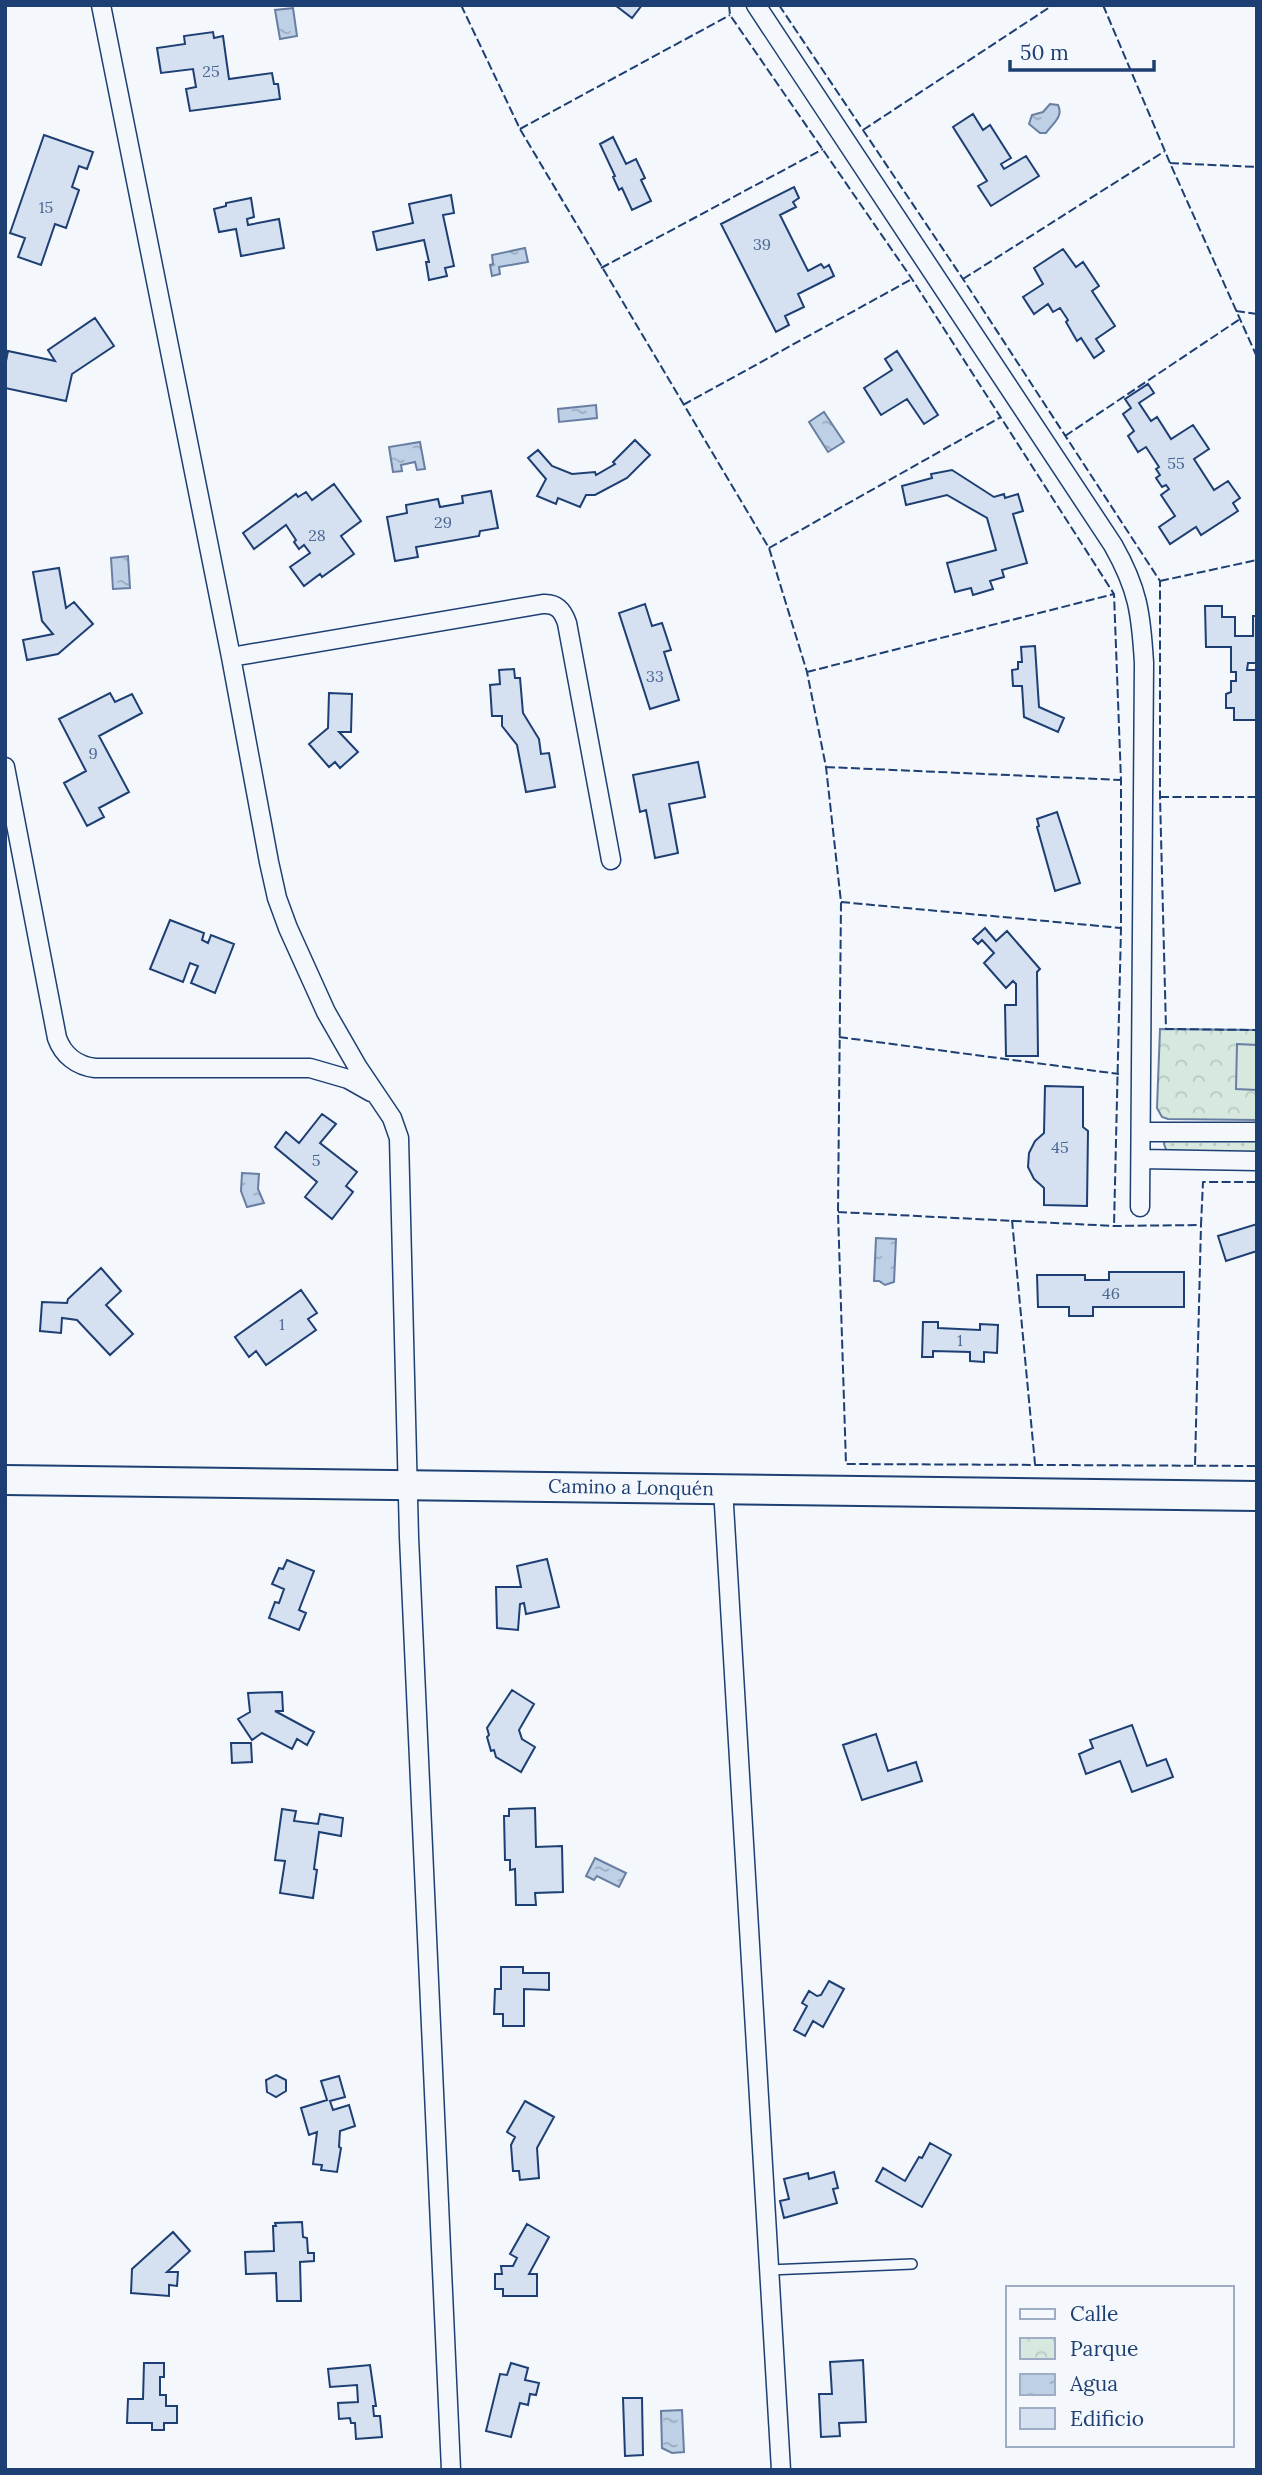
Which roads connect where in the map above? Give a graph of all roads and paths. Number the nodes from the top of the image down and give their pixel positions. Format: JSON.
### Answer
{"nodes":[{"id":1,"x":101,"y":5,"type":"edge"},
{"id":2,"x":756,"y":5,"type":"edge"},
{"id":3,"x":232,"y":657,"type":"junction"},
{"id":4,"x":5,"y":767,"type":"edge"},
{"id":5,"x":611,"y":860,"type":"dead end"},
{"id":6,"x":377,"y":1095,"type":"junction"},
{"id":7,"x":1142,"y":1132,"type":"junction"},
{"id":8,"x":1257,"y":1132,"type":"edge"},
{"id":9,"x":1141,"y":1159,"type":"junction"},
{"id":10,"x":1257,"y":1161,"type":"edge"},
{"id":11,"x":1140,"y":1207,"type":"dead end"},
{"id":12,"x":5,"y":1480,"type":"edge"},
{"id":13,"x":408,"y":1485,"type":"junction"},
{"id":14,"x":723,"y":1488,"type":"junction"},
{"id":15,"x":1257,"y":1496,"type":"edge"},
{"id":16,"x":912,"y":2263,"type":"dead end"},
{"id":17,"x":769,"y":2270,"type":"junction"},
{"id":18,"x":451,"y":2470,"type":"edge"},
{"id":19,"x":781,"y":2470,"type":"edge"}],
"edges":[{"from":1,"to":3,"type":"street"},
{"from":2,"to":7,"type":"street"},
{"from":3,"to":5,"type":"street"},
{"from":3,"to":6,"type":"street"},
{"from":4,"to":6,"type":"street"},
{"from":6,"to":13,"type":"street"},
{"from":7,"to":8,"type":"street"},
{"from":7,"to":9,"type":"street"},
{"from":9,"to":10,"type":"street"},
{"from":9,"to":11,"type":"street"},
{"from":12,"to":13,"type":"main road","name":"Camino a Lonquén"},
{"from":13,"to":14,"type":"main road","name":"Camino a Lonquén"},
{"from":13,"to":18,"type":"street"},
{"from":14,"to":15,"type":"main road","name":"Camino a Lonquén"},
{"from":14,"to":17,"type":"street"},
{"from":16,"to":17,"type":"lane"},
{"from":17,"to":19,"type":"street"}]}
